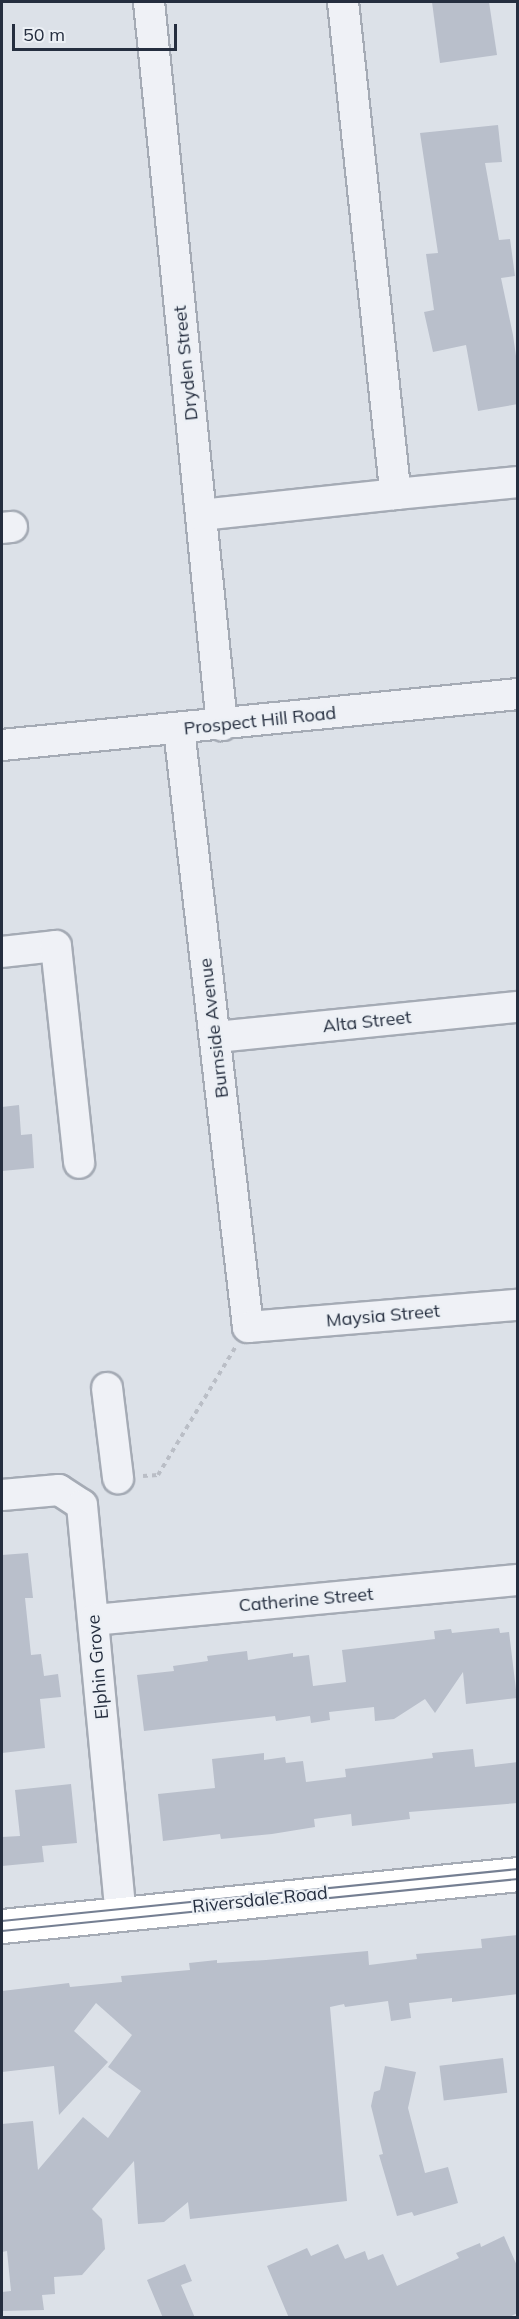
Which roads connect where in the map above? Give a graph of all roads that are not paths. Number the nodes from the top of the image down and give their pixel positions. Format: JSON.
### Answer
{"nodes":[{"id":1,"x":149,"y":2,"type":"edge"},
{"id":2,"x":343,"y":2,"type":"edge"},
{"id":3,"x":518,"y":482,"type":"edge"},
{"id":4,"x":396,"y":494,"type":"junction"},
{"id":5,"x":201,"y":515,"type":"junction"},
{"id":6,"x":518,"y":694,"type":"edge"},
{"id":7,"x":222,"y":724,"type":"junction"},
{"id":8,"x":179,"y":729,"type":"junction"},
{"id":9,"x":2,"y":745,"type":"edge"},
{"id":10,"x":2,"y":952,"type":"edge"},
{"id":11,"x":518,"y":1007,"type":"edge"},
{"id":12,"x":216,"y":1037,"type":"junction"},
{"id":13,"x":80,"y":1163,"type":"dead end"},
{"id":14,"x":518,"y":1305,"type":"edge"},
{"id":15,"x":248,"y":1327,"type":"joint"},
{"id":16,"x":106,"y":1389,"type":"dead end"},
{"id":17,"x":118,"y":1478,"type":"road end"},
{"id":18,"x":2,"y":1495,"type":"edge"},
{"id":19,"x":518,"y":1580,"type":"edge"},
{"id":20,"x":94,"y":1620,"type":"junction"},
{"id":21,"x":518,"y":1874,"type":"edge"},
{"id":22,"x":121,"y":1914,"type":"junction"},
{"id":23,"x":2,"y":1926,"type":"edge"}],
"edges":[{"from":1,"to":5,"type":"street","name":"Dryden Street"},
{"from":2,"to":4,"type":"street"},
{"from":3,"to":4,"type":"street"},
{"from":4,"to":5,"type":"street"},
{"from":5,"to":7,"type":"street","name":"Dryden Street"},
{"from":6,"to":7,"type":"street","name":"Prospect Hill Road"},
{"from":7,"to":8,"type":"street","name":"Prospect Hill Road"},
{"from":8,"to":9,"type":"street","name":"Prospect Hill Road"},
{"from":8,"to":12,"type":"street","name":"Burnside Avenue"},
{"from":10,"to":13,"type":"street"},
{"from":11,"to":12,"type":"street","name":"Alta Street"},
{"from":12,"to":15,"type":"street","name":"Burnside Avenue"},
{"from":14,"to":15,"type":"street","name":"Maysia Street"},
{"from":16,"to":17,"type":"street"},
{"from":18,"to":20,"type":"street","name":"Elphin Grove"},
{"from":19,"to":20,"type":"street","name":"Catherine Street"},
{"from":20,"to":22,"type":"street","name":"Elphin Grove"},
{"from":21,"to":22,"type":"main road","name":"Riversdale Road"},
{"from":22,"to":23,"type":"main road","name":"Riversdale Road"}]}
